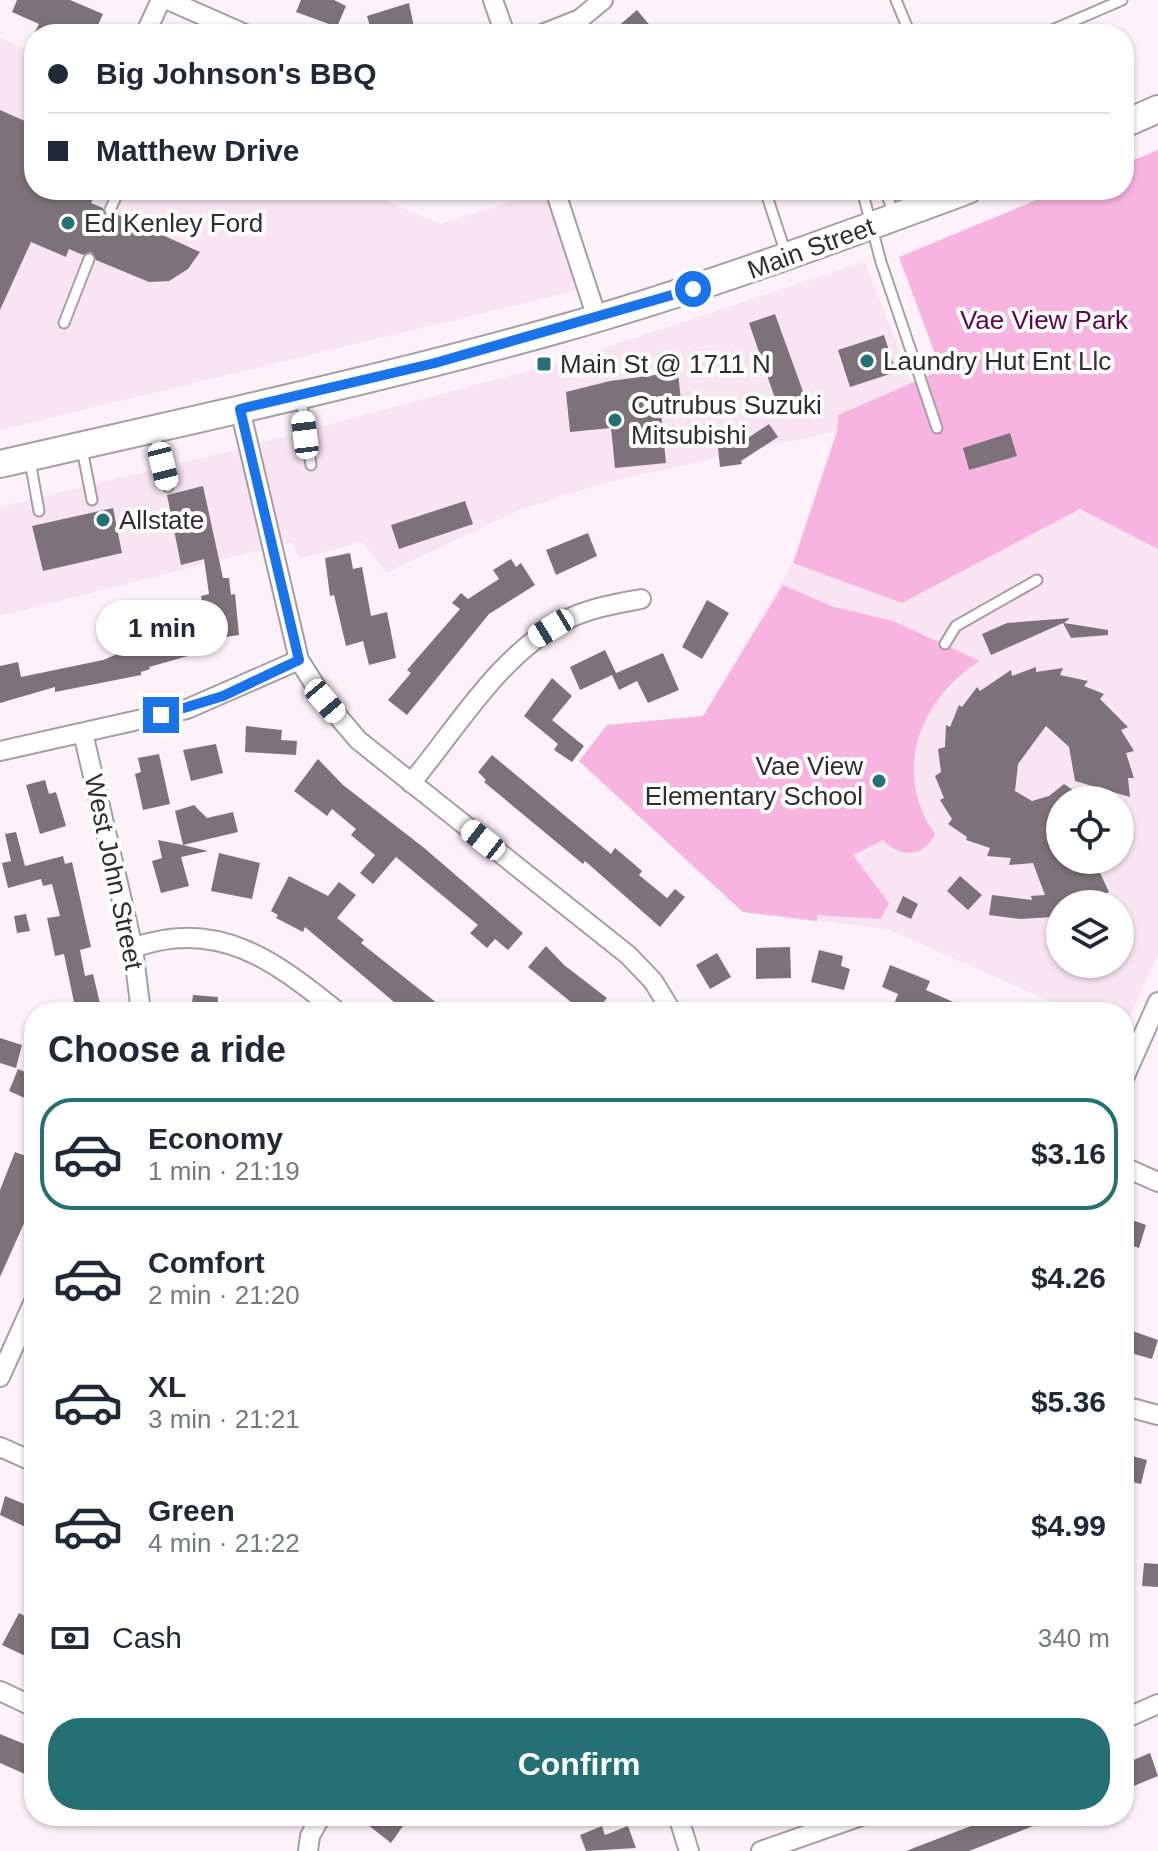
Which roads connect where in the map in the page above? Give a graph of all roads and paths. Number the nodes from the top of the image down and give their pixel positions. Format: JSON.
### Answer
{"nodes":[{"id":1,"x":161,"y":0,"type":"edge"},
{"id":2,"x":168,"y":0,"type":"edge"},
{"id":3,"x":493,"y":0,"type":"edge"},
{"id":4,"x":603,"y":0,"type":"edge"},
{"id":5,"x":896,"y":0,"type":"edge"},
{"id":6,"x":1122,"y":0,"type":"edge"},
{"id":7,"x":150,"y":24,"type":"edge"},
{"id":8,"x":222,"y":24,"type":"edge"},
{"id":9,"x":501,"y":24,"type":"edge"},
{"id":10,"x":567,"y":24,"type":"edge"},
{"id":11,"x":906,"y":24,"type":"edge"},
{"id":12,"x":1066,"y":24,"type":"edge"},
{"id":13,"x":1158,"y":109,"type":"edge"},
{"id":14,"x":1134,"y":120,"type":"edge"},
{"id":15,"x":114,"y":200,"type":"edge"},
{"id":16,"x":558,"y":200,"type":"edge"},
{"id":17,"x":768,"y":200,"type":"edge"},
{"id":18,"x":869,"y":200,"type":"edge"},
{"id":19,"x":885,"y":200,"type":"edge"},
{"id":20,"x":941,"y":200,"type":"edge"},
{"id":21,"x":110,"y":210,"type":"dead end"},
{"id":22,"x":884,"y":221,"type":"junction"},
{"id":23,"x":787,"y":257,"type":"junction"},
{"id":24,"x":89,"y":259,"type":"dead end"},
{"id":25,"x":597,"y":318,"type":"junction"},
{"id":26,"x":64,"y":323,"type":"dead end"},
{"id":27,"x":301,"y":396,"type":"junction"},
{"id":28,"x":240,"y":409,"type":"junction"},
{"id":29,"x":937,"y":428,"type":"dead end"},
{"id":30,"x":153,"y":429,"type":"junction"},
{"id":31,"x":82,"y":446,"type":"junction"},
{"id":32,"x":29,"y":457,"type":"junction"},
{"id":33,"x":0,"y":464,"type":"edge"},
{"id":34,"x":311,"y":465,"type":"dead end"},
{"id":35,"x":168,"y":487,"type":"dead end"},
{"id":36,"x":92,"y":500,"type":"dead end"},
{"id":37,"x":39,"y":511,"type":"dead end"},
{"id":38,"x":1037,"y":580,"type":"dead end"},
{"id":39,"x":641,"y":599,"type":"dead end"},
{"id":40,"x":945,"y":644,"type":"dead end"},
{"id":41,"x":299,"y":660,"type":"junction"},
{"id":42,"x":83,"y":733,"type":"junction"},
{"id":43,"x":0,"y":751,"type":"edge"},
{"id":44,"x":411,"y":783,"type":"junction"},
{"id":45,"x":133,"y":948,"type":"junction"},
{"id":46,"x":140,"y":1002,"type":"edge"},
{"id":47,"x":326,"y":1002,"type":"edge"},
{"id":48,"x":666,"y":1002,"type":"edge"},
{"id":49,"x":1158,"y":1002,"type":"edge"},
{"id":50,"x":1134,"y":1056,"type":"edge"},
{"id":51,"x":1134,"y":1171,"type":"edge"},
{"id":52,"x":1158,"y":1182,"type":"edge"},
{"id":53,"x":24,"y":1323,"type":"edge"},
{"id":54,"x":0,"y":1377,"type":"edge"},
{"id":55,"x":1134,"y":1409,"type":"edge"},
{"id":56,"x":1158,"y":1415,"type":"edge"},
{"id":57,"x":0,"y":1447,"type":"edge"},
{"id":58,"x":24,"y":1458,"type":"edge"},
{"id":59,"x":0,"y":1691,"type":"edge"},
{"id":60,"x":24,"y":1702,"type":"edge"},
{"id":61,"x":1158,"y":1704,"type":"edge"},
{"id":62,"x":1134,"y":1715,"type":"edge"},
{"id":63,"x":316,"y":1826,"type":"edge"},
{"id":64,"x":681,"y":1826,"type":"edge"},
{"id":65,"x":832,"y":1826,"type":"edge"},
{"id":66,"x":308,"y":1851,"type":"edge"},
{"id":67,"x":689,"y":1851,"type":"edge"},
{"id":68,"x":761,"y":1851,"type":"edge"}],
"edges":[{"from":1,"to":7,"type":"street"},
{"from":2,"to":8,"type":"street"},
{"from":3,"to":9,"type":"street"},
{"from":4,"to":10,"type":"street"},
{"from":5,"to":11,"type":"lane"},
{"from":6,"to":12,"type":"lane"},
{"from":13,"to":14,"type":"main road"},
{"from":15,"to":21,"type":"lane"},
{"from":16,"to":25,"type":"street"},
{"from":17,"to":23,"type":"lane"},
{"from":18,"to":22,"type":"lane"},
{"from":19,"to":22,"type":"lane"},
{"from":20,"to":22,"type":"main road","name":"Main Street"},
{"from":22,"to":23,"type":"main road","name":"Main Street"},
{"from":22,"to":29,"type":"lane"},
{"from":23,"to":25,"type":"main road","name":"Main Street"},
{"from":24,"to":26,"type":"lane"},
{"from":25,"to":27,"type":"main road","name":"Main Street"},
{"from":27,"to":28,"type":"main road","name":"Main Street"},
{"from":27,"to":34,"type":"lane"},
{"from":28,"to":30,"type":"main road","name":"Main Street"},
{"from":28,"to":41,"type":"street"},
{"from":30,"to":31,"type":"main road","name":"Main Street"},
{"from":30,"to":35,"type":"lane"},
{"from":31,"to":32,"type":"main road","name":"Main Street"},
{"from":31,"to":36,"type":"lane"},
{"from":32,"to":33,"type":"main road","name":"Main Street"},
{"from":32,"to":37,"type":"lane"},
{"from":38,"to":40,"type":"lane"},
{"from":39,"to":44,"type":"street"},
{"from":41,"to":42,"type":"street"},
{"from":41,"to":44,"type":"street"},
{"from":42,"to":43,"type":"street"},
{"from":42,"to":45,"type":"street","name":"West John Street"},
{"from":44,"to":48,"type":"street"},
{"from":45,"to":46,"type":"street","name":"West John Street"},
{"from":45,"to":47,"type":"street"},
{"from":49,"to":50,"type":"street"},
{"from":51,"to":52,"type":"street"},
{"from":53,"to":54,"type":"street"},
{"from":55,"to":56,"type":"street"},
{"from":57,"to":58,"type":"street"},
{"from":59,"to":60,"type":"street"},
{"from":61,"to":62,"type":"street"},
{"from":63,"to":66,"type":"street"},
{"from":64,"to":67,"type":"street"},
{"from":65,"to":68,"type":"street"}]}
